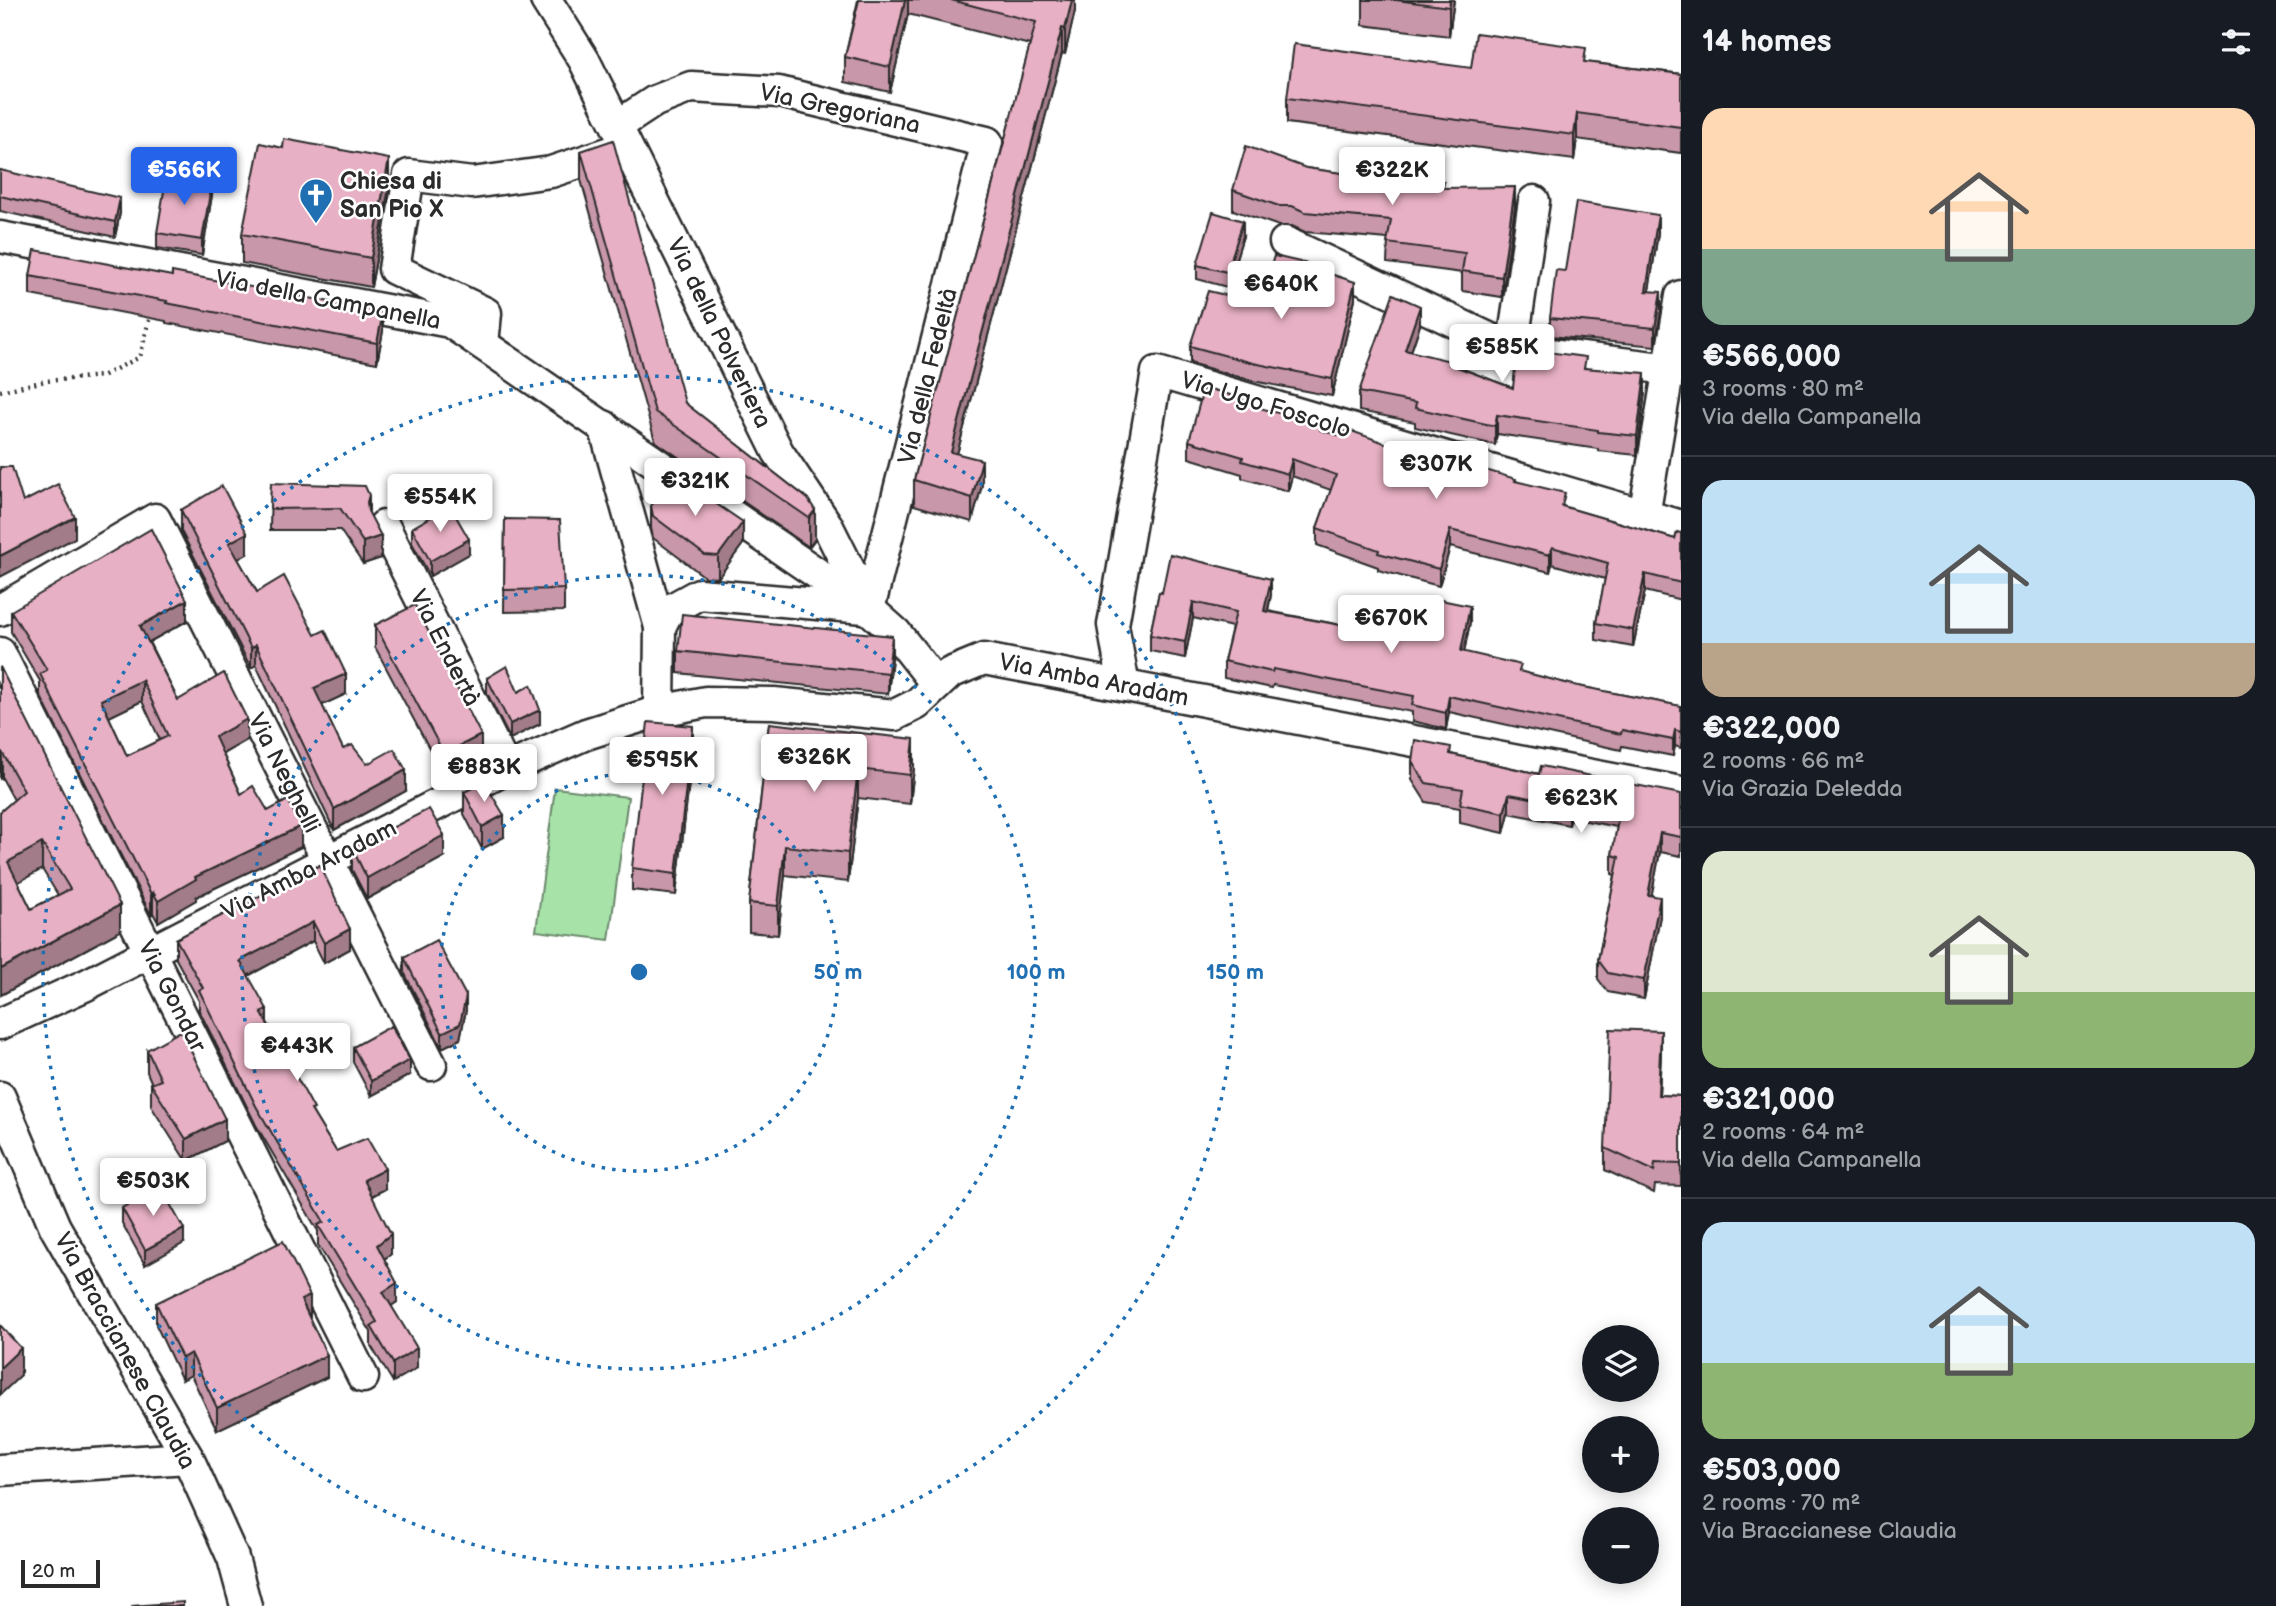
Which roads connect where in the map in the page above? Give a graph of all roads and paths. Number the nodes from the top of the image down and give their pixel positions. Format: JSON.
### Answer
{"nodes":[{"id":1,"x":547,"y":1,"type":"edge"},
{"id":2,"x":622,"y":136,"type":"junction"},
{"id":3,"x":987,"y":142,"type":"joint"},
{"id":4,"x":1534,"y":201,"type":"dead end"},
{"id":5,"x":0,"y":237,"type":"edge"},
{"id":6,"x":1285,"y":242,"type":"dead end"},
{"id":7,"x":161,"y":268,"type":"junction"},
{"id":8,"x":1681,"y":296,"type":"edge"},
{"id":9,"x":483,"y":344,"type":"junction"},
{"id":10,"x":1513,"y":349,"type":"junction"},
{"id":11,"x":1669,"y":369,"type":"junction"},
{"id":12,"x":0,"y":391,"type":"edge"},
{"id":13,"x":604,"y":426,"type":"junction"},
{"id":14,"x":1644,"y":516,"type":"junction"},
{"id":15,"x":384,"y":526,"type":"dead end"},
{"id":16,"x":1681,"y":526,"type":"edge"},
{"id":17,"x":869,"y":609,"type":"junction"},
{"id":18,"x":0,"y":610,"type":"edge"},
{"id":19,"x":660,"y":628,"type":"junction"},
{"id":20,"x":0,"y":653,"type":"edge"},
{"id":21,"x":937,"y":685,"type":"junction"},
{"id":22,"x":1124,"y":686,"type":"junction"},
{"id":23,"x":659,"y":711,"type":"junction"},
{"id":24,"x":506,"y":769,"type":"junction"},
{"id":25,"x":1681,"y":792,"type":"edge"},
{"id":26,"x":328,"y":860,"type":"junction"},
{"id":27,"x":150,"y":952,"type":"junction"},
{"id":28,"x":0,"y":1024,"type":"edge"},
{"id":29,"x":431,"y":1065,"type":"dead end"},
{"id":30,"x":0,"y":1097,"type":"edge"},
{"id":31,"x":363,"y":1377,"type":"dead end"},
{"id":32,"x":188,"y":1458,"type":"junction"},
{"id":33,"x":0,"y":1470,"type":"edge"},
{"id":34,"x":246,"y":1606,"type":"edge"}],
"edges":[{"from":1,"to":2,"type":"street","name":"Via della Polveriera"},
{"from":2,"to":3,"type":"street","name":"Via Gregoriana"},
{"from":2,"to":9,"type":"street","name":"Via Gregoriana"},
{"from":2,"to":17,"type":"street","name":"Via della Polveriera"},
{"from":3,"to":17,"type":"street","name":"Via della Fedeltà"},
{"from":4,"to":10,"type":"street"},
{"from":5,"to":7,"type":"street","name":"Via della Campanella"},
{"from":6,"to":10,"type":"street"},
{"from":7,"to":9,"type":"street","name":"Via della Campanella"},
{"from":7,"to":12,"type":"path"},
{"from":8,"to":11,"type":"street"},
{"from":9,"to":13,"type":"street","name":"Via della Campanella"},
{"from":10,"to":11,"type":"street"},
{"from":11,"to":14,"type":"street"},
{"from":13,"to":17,"type":"street","name":"Via della Campanella"},
{"from":13,"to":19,"type":"street"},
{"from":14,"to":16,"type":"street","name":"Via Ugo Foscolo"},
{"from":14,"to":22,"type":"street","name":"Via Ugo Foscolo"},
{"from":15,"to":24,"type":"street","name":"Via Endertà"},
{"from":17,"to":19,"type":"street"},
{"from":17,"to":21,"type":"street","name":"Via della Polveriera"},
{"from":18,"to":26,"type":"street","name":"Via Neghelli"},
{"from":19,"to":23,"type":"street"},
{"from":20,"to":27,"type":"street","name":"Via Gondar"},
{"from":21,"to":22,"type":"street","name":"Via Amba Aradam"},
{"from":21,"to":23,"type":"street","name":"Via Amba Aradam"},
{"from":22,"to":25,"type":"street","name":"Via Amba Aradam"},
{"from":23,"to":24,"type":"street","name":"Via Amba Aradam"},
{"from":24,"to":26,"type":"street","name":"Via Amba Aradam"},
{"from":26,"to":27,"type":"street","name":"Via Amba Aradam"},
{"from":26,"to":29,"type":"street","name":"Via Neghelli"},
{"from":27,"to":28,"type":"street","name":"Via Amba Aradam"},
{"from":27,"to":31,"type":"street","name":"Via Gondar"},
{"from":30,"to":32,"type":"street","name":"Via Braccianese Claudia"},
{"from":32,"to":33,"type":"street"},
{"from":32,"to":34,"type":"street","name":"Via Braccianese Claudia"}]}
